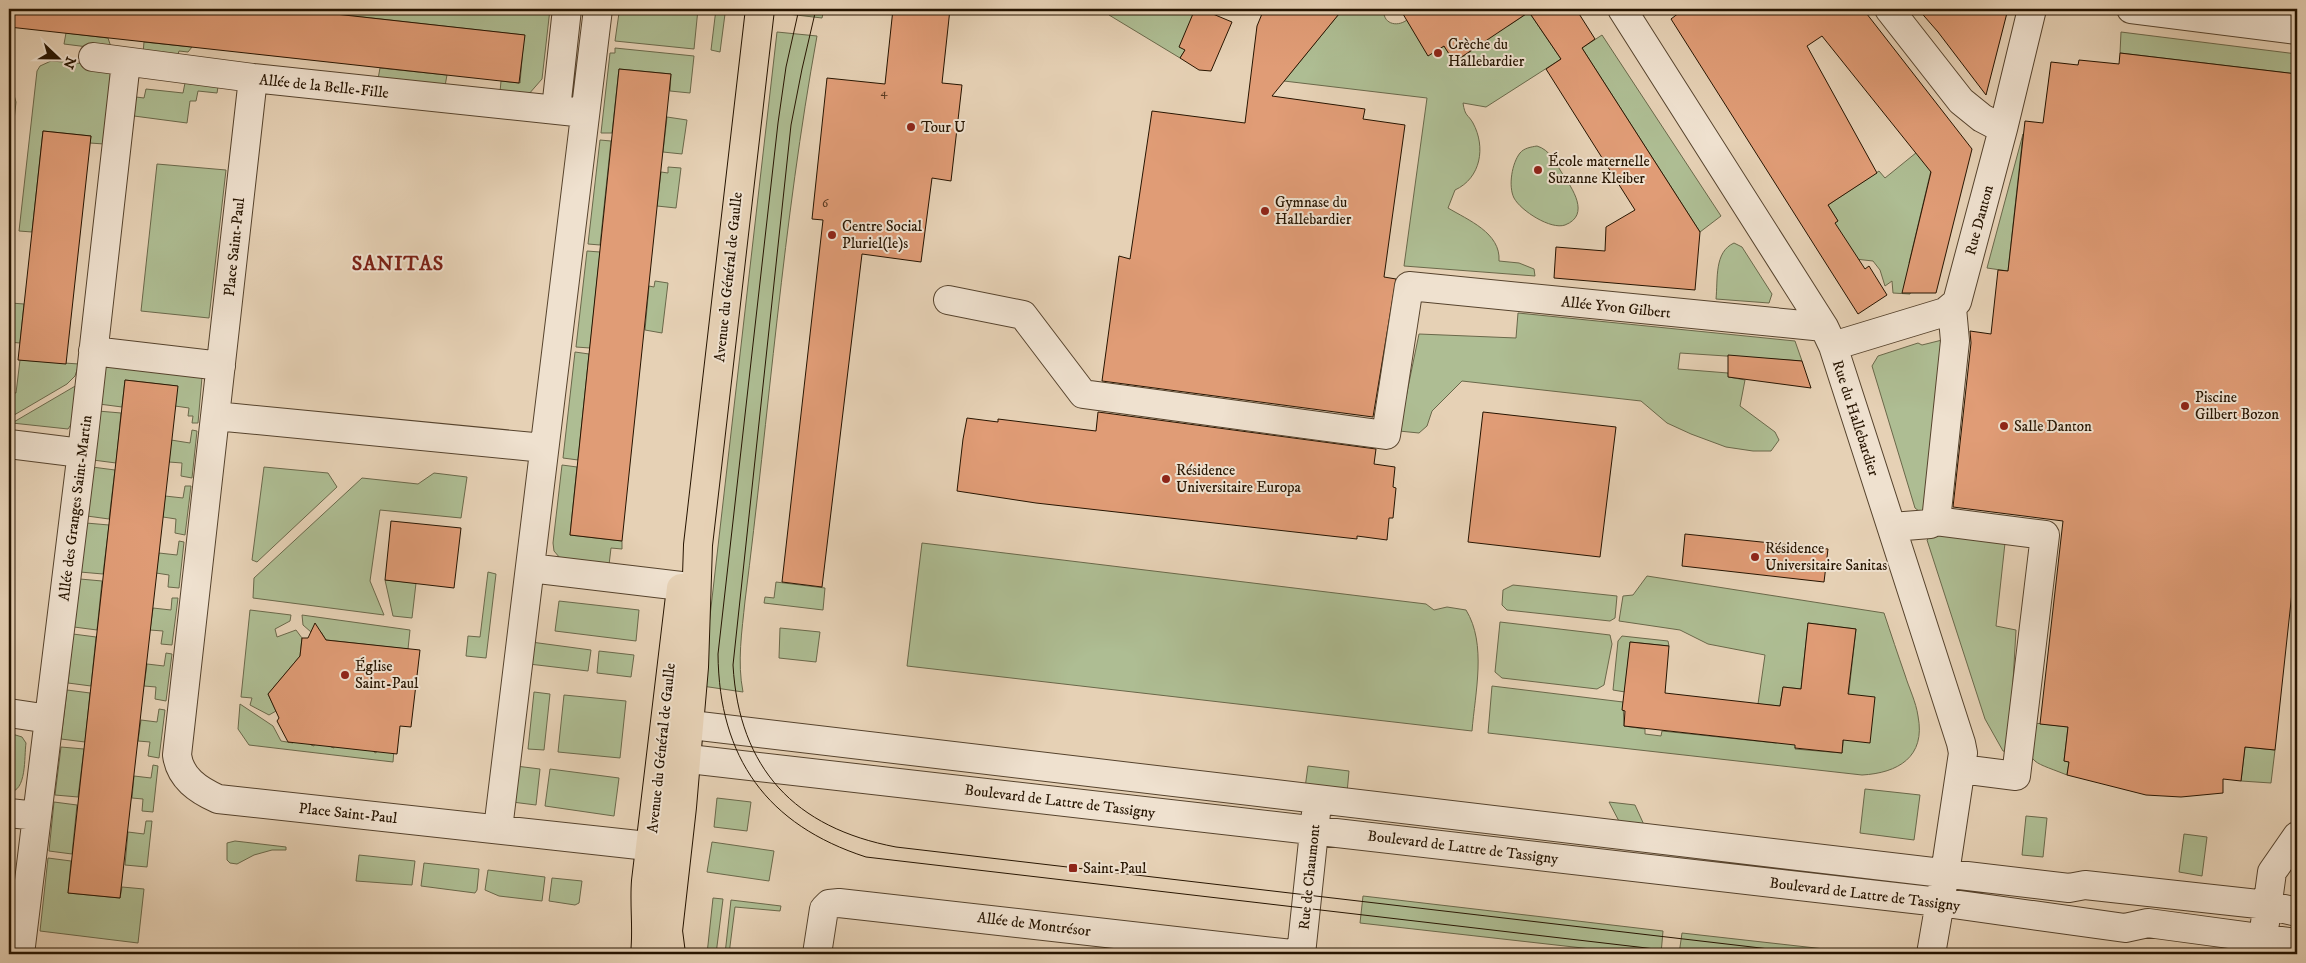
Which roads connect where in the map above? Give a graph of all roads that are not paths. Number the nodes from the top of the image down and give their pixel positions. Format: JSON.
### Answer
{"nodes":[{"id":1,"x":568,"y":9,"type":"edge"},
{"id":2,"x":598,"y":9,"type":"edge"},
{"id":3,"x":760,"y":9,"type":"edge"},
{"id":4,"x":1622,"y":9,"type":"edge"},
{"id":5,"x":1888,"y":9,"type":"edge"},
{"id":6,"x":2032,"y":9,"type":"edge"},
{"id":7,"x":2131,"y":9,"type":"edge"},
{"id":8,"x":2238,"y":15,"type":"edge"},
{"id":9,"x":2297,"y":30,"type":"edge"},
{"id":10,"x":93,"y":57,"type":"dead end"},
{"id":11,"x":126,"y":62,"type":"junction"},
{"id":12,"x":252,"y":78,"type":"junction"},
{"id":13,"x":556,"y":110,"type":"junction"},
{"id":14,"x":585,"y":113,"type":"junction"},
{"id":15,"x":2003,"y":129,"type":"junction"},
{"id":16,"x":948,"y":300,"type":"dead end"},
{"id":17,"x":1952,"y":308,"type":"junction"},
{"id":18,"x":1828,"y":337,"type":"junction"},
{"id":19,"x":93,"y":351,"type":"junction"},
{"id":20,"x":220,"y":366,"type":"junction"},
{"id":21,"x":215,"y":416,"type":"junction"},
{"id":22,"x":9,"y":444,"type":"edge"},
{"id":23,"x":544,"y":448,"type":"junction"},
{"id":24,"x":81,"y":453,"type":"junction"},
{"id":25,"x":1936,"y":520,"type":"junction"},
{"id":26,"x":1892,"y":527,"type":"junction"},
{"id":27,"x":698,"y":545,"type":"junction"},
{"id":28,"x":530,"y":568,"type":"junction"},
{"id":29,"x":681,"y":586,"type":"junction"},
{"id":30,"x":9,"y":713,"type":"edge"},
{"id":31,"x":49,"y":719,"type":"junction"},
{"id":32,"x":676,"y":724,"type":"junction"},
{"id":33,"x":673,"y":757,"type":"junction"},
{"id":34,"x":1961,"y":769,"type":"junction"},
{"id":35,"x":1317,"y":799,"type":"junction"},
{"id":36,"x":9,"y":813,"type":"edge"},
{"id":37,"x":37,"y":816,"type":"junction"},
{"id":38,"x":498,"y":829,"type":"junction"},
{"id":39,"x":1314,"y":830,"type":"junction"},
{"id":40,"x":2297,"y":836,"type":"edge"},
{"id":41,"x":650,"y":846,"type":"junction"},
{"id":42,"x":677,"y":849,"type":"junction"},
{"id":43,"x":1945,"y":873,"type":"junction"},
{"id":44,"x":1939,"y":902,"type":"junction"},
{"id":45,"x":2267,"y":905,"type":"junction"},
{"id":46,"x":2297,"y":912,"type":"edge"},
{"id":47,"x":2297,"y":943,"type":"edge"},
{"id":48,"x":2263,"y":947,"type":"edge"},
{"id":49,"x":20,"y":954,"type":"edge"},
{"id":50,"x":645,"y":954,"type":"edge"},
{"id":51,"x":671,"y":954,"type":"edge"},
{"id":52,"x":816,"y":954,"type":"edge"},
{"id":53,"x":1292,"y":954,"type":"edge"},
{"id":54,"x":1301,"y":954,"type":"edge"},
{"id":55,"x":1930,"y":954,"type":"edge"}],
"edges":[{"from":1,"to":13,"type":"street"},
{"from":2,"to":14,"type":"street"},
{"from":3,"to":27,"type":"main road","name":"Avenue du Général de Gaulle"},
{"from":4,"to":18,"type":"street","name":"Rue du Hallebardier"},
{"from":5,"to":15,"type":"street"},
{"from":6,"to":15,"type":"street","name":"Rue Danton"},
{"from":7,"to":8,"type":"street"},
{"from":8,"to":9,"type":"street"},
{"from":10,"to":11,"type":"street","name":"Allée de la Belle-Fille"},
{"from":11,"to":12,"type":"street","name":"Allée de la Belle-Fille"},
{"from":11,"to":19,"type":"street","name":"Allée des Granges Saint-Martin"},
{"from":12,"to":13,"type":"street","name":"Allée de la Belle-Fille"},
{"from":12,"to":20,"type":"street","name":"Place Saint-Paul"},
{"from":13,"to":14,"type":"street","name":"Allée de la Belle-Fille"},
{"from":14,"to":23,"type":"street"},
{"from":15,"to":17,"type":"street","name":"Rue Danton"},
{"from":16,"to":18,"type":"street","name":"Allée Yvon Gilbert"},
{"from":17,"to":18,"type":"street"},
{"from":17,"to":25,"type":"street"},
{"from":18,"to":26,"type":"street","name":"Rue du Hallebardier"},
{"from":19,"to":20,"type":"street"},
{"from":19,"to":24,"type":"street","name":"Allée des Granges Saint-Martin"},
{"from":20,"to":21,"type":"street","name":"Place Saint-Paul"},
{"from":21,"to":23,"type":"street"},
{"from":21,"to":38,"type":"street","name":"Place Saint-Paul"},
{"from":22,"to":24,"type":"street"},
{"from":23,"to":28,"type":"street"},
{"from":24,"to":31,"type":"street","name":"Allée des Granges Saint-Martin"},
{"from":25,"to":26,"type":"street"},
{"from":25,"to":34,"type":"street"},
{"from":26,"to":34,"type":"street","name":"Rue du Hallebardier"},
{"from":27,"to":29,"type":"main road","name":"Avenue du Général de Gaulle"},
{"from":27,"to":32,"type":"main road","name":"Avenue du Général de Gaulle"},
{"from":28,"to":29,"type":"street"},
{"from":28,"to":38,"type":"street"},
{"from":29,"to":32,"type":"main road","name":"Avenue du Général de Gaulle"},
{"from":30,"to":31,"type":"street"},
{"from":31,"to":37,"type":"street","name":"Allée des Granges Saint-Martin"},
{"from":32,"to":33,"type":"main road","name":"Avenue du Général de Gaulle"},
{"from":32,"to":35,"type":"street","name":"Boulevard de Lattre de Tassigny"},
{"from":33,"to":39,"type":"street","name":"Boulevard de Lattre de Tassigny"},
{"from":33,"to":41,"type":"main road","name":"Avenue du Général de Gaulle"},
{"from":33,"to":42,"type":"main road","name":"Avenue du Général de Gaulle"},
{"from":34,"to":43,"type":"street","name":"Rue du Hallebardier"},
{"from":35,"to":39,"type":"street","name":"Rue de Chaumont"},
{"from":35,"to":43,"type":"street","name":"Boulevard de Lattre de Tassigny"},
{"from":36,"to":37,"type":"street"},
{"from":37,"to":49,"type":"street","name":"Allée des Granges Saint-Martin"},
{"from":38,"to":41,"type":"street","name":"Place Saint-Paul"},
{"from":39,"to":44,"type":"street","name":"Boulevard de Lattre de Tassigny"},
{"from":39,"to":54,"type":"street","name":"Rue de Chaumont"},
{"from":40,"to":45,"type":"street"},
{"from":41,"to":42,"type":"street","name":"Place Saint-Paul"},
{"from":41,"to":50,"type":"main road","name":"Avenue du Général de Gaulle"},
{"from":42,"to":51,"type":"main road","name":"Avenue du Général de Gaulle"},
{"from":43,"to":44,"type":"street","name":"Rue du Hallebardier"},
{"from":43,"to":45,"type":"street","name":"Boulevard de Lattre de Tassigny"},
{"from":44,"to":48,"type":"street","name":"Boulevard de Lattre de Tassigny"},
{"from":44,"to":55,"type":"street","name":"Rue du Hallebardier"},
{"from":45,"to":46,"type":"street","name":"Boulevard de Lattre de Tassigny"},
{"from":45,"to":48,"type":"street"},
{"from":47,"to":48,"type":"street","name":"Boulevard de Lattre de Tassigny"},
{"from":52,"to":53,"type":"street","name":"Allée de Montrésor"}]}
